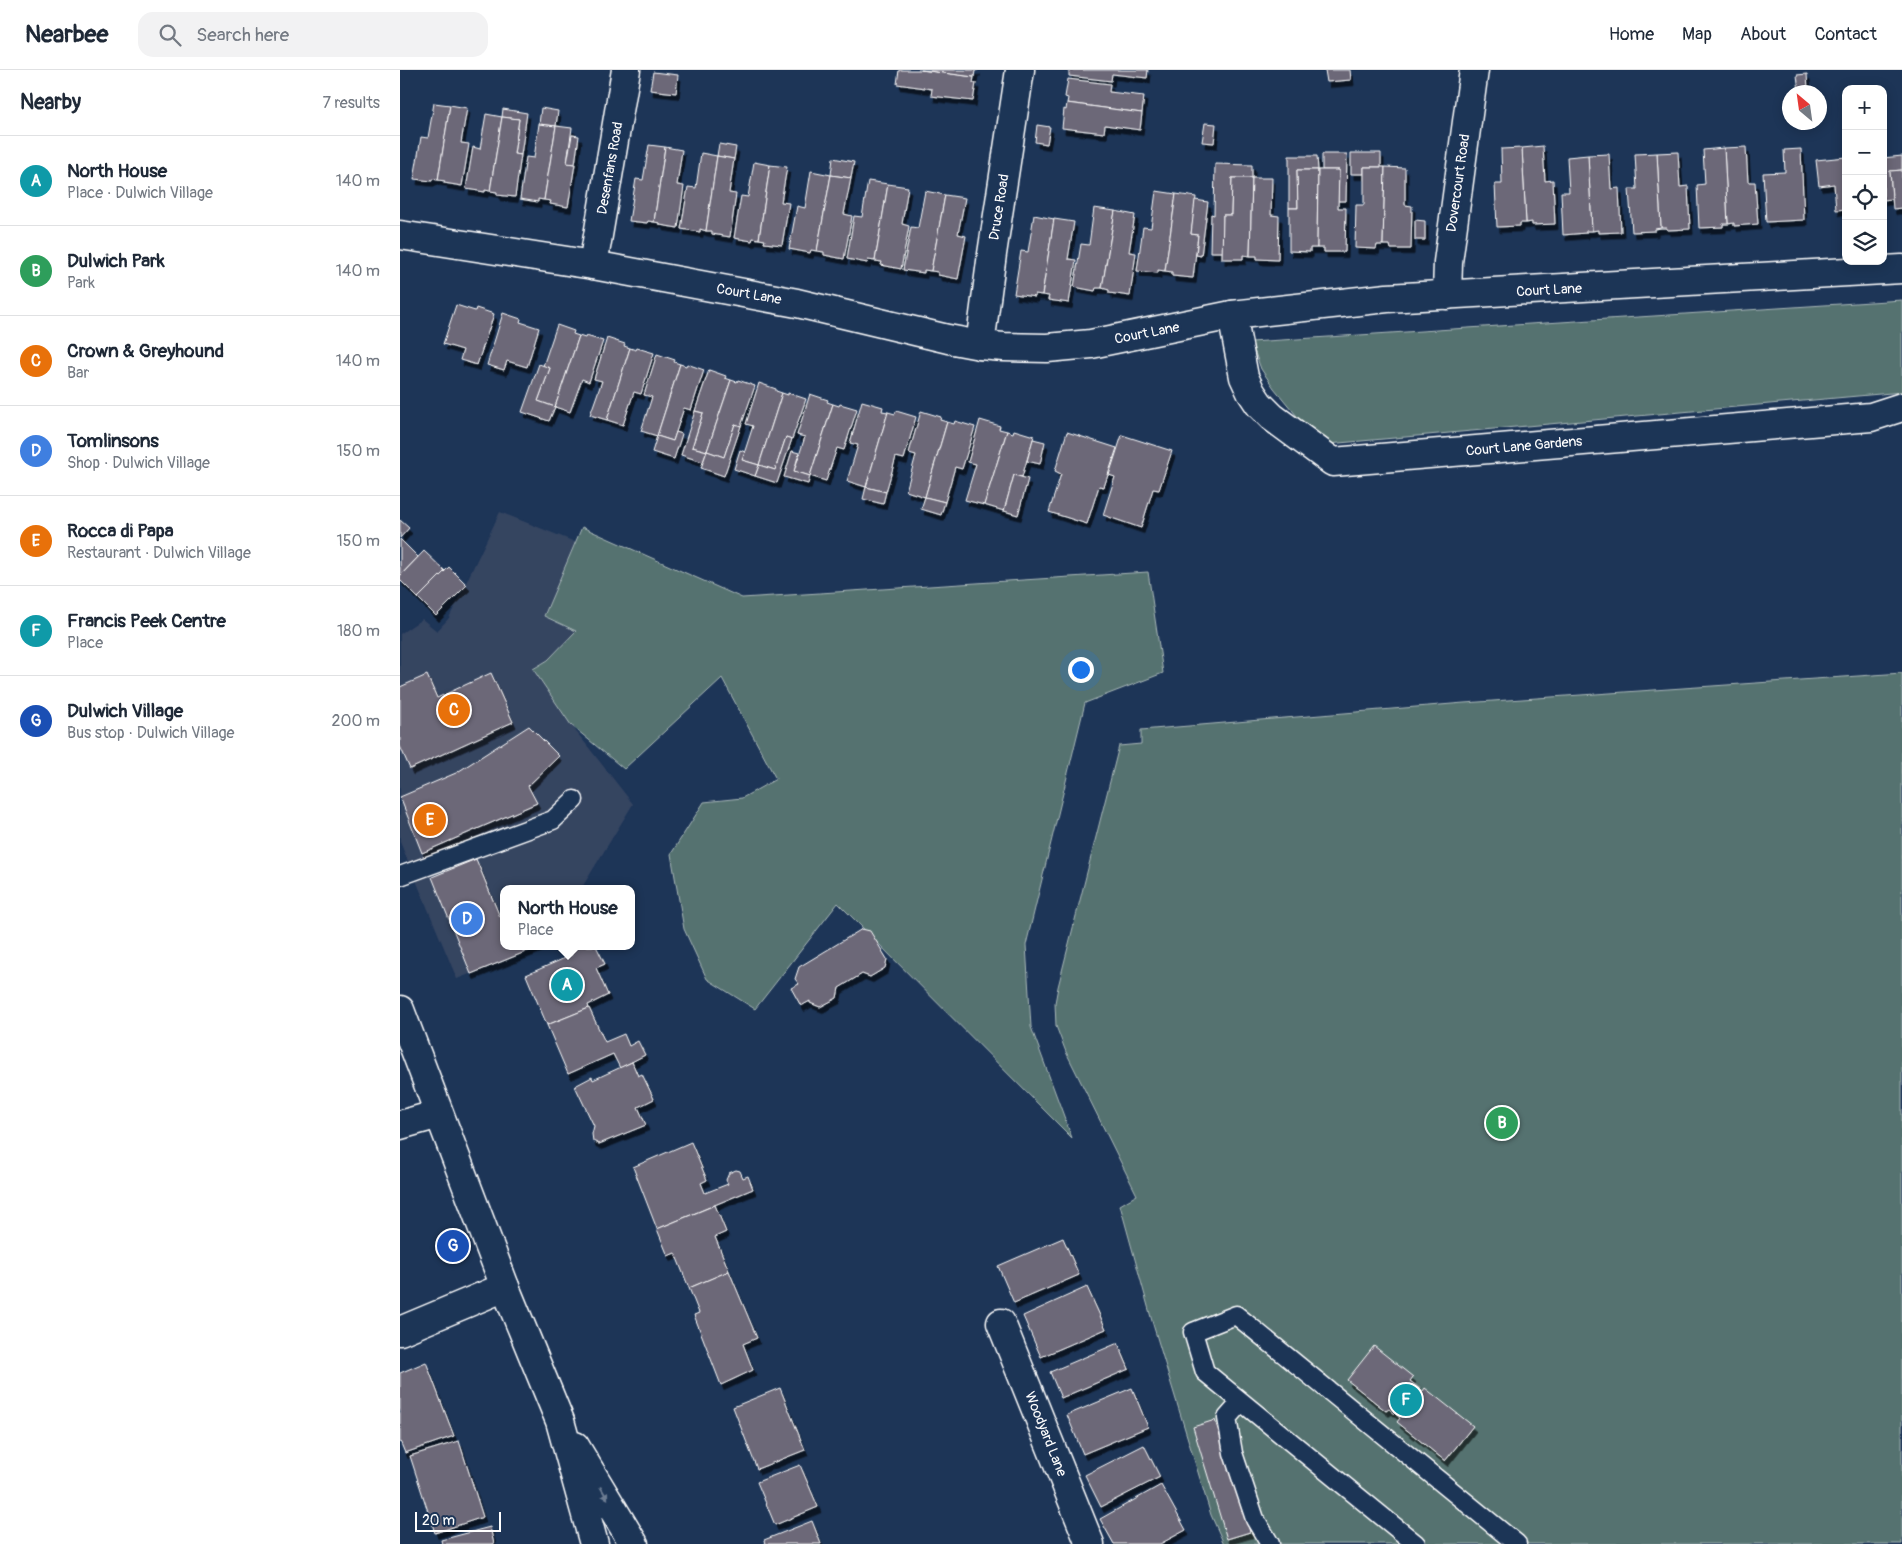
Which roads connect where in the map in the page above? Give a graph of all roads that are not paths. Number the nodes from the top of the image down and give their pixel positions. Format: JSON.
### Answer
{"nodes":[{"id":1,"x":626,"y":70,"type":"edge"},
{"id":2,"x":1020,"y":70,"type":"edge"},
{"id":3,"x":1474,"y":70,"type":"edge"},
{"id":4,"x":400,"y":235,"type":"edge"},
{"id":5,"x":593,"y":266,"type":"junction"},
{"id":6,"x":1902,"y":269,"type":"edge"},
{"id":7,"x":1447,"y":295,"type":"junction"},
{"id":8,"x":1232,"y":315,"type":"junction"},
{"id":9,"x":980,"y":345,"type":"junction"},
{"id":10,"x":1902,"y":407,"type":"edge"},
{"id":11,"x":574,"y":800,"type":"dead end"},
{"id":12,"x":400,"y":876,"type":"edge"},
{"id":13,"x":400,"y":1010,"type":"edge"},
{"id":14,"x":439,"y":1114,"type":"junction"},
{"id":15,"x":400,"y":1125,"type":"edge"},
{"id":16,"x":505,"y":1287,"type":"junction"},
{"id":17,"x":1001,"y":1323,"type":"dead end"},
{"id":18,"x":400,"y":1331,"type":"edge"},
{"id":19,"x":1241,"y":1402,"type":"junction"},
{"id":20,"x":560,"y":1421,"type":"junction"},
{"id":21,"x":594,"y":1544,"type":"edge"},
{"id":22,"x":634,"y":1544,"type":"edge"},
{"id":23,"x":1090,"y":1544,"type":"edge"},
{"id":24,"x":1270,"y":1544,"type":"edge"},
{"id":25,"x":1416,"y":1544,"type":"edge"},
{"id":26,"x":1518,"y":1544,"type":"edge"}],
"edges":[{"from":1,"to":5,"type":"street","name":"Desenfans Road"},
{"from":2,"to":9,"type":"street","name":"Druce Road"},
{"from":3,"to":7,"type":"street","name":"Dovercourt Road"},
{"from":4,"to":5,"type":"street","name":"Court Lane"},
{"from":5,"to":9,"type":"street","name":"Court Lane"},
{"from":6,"to":7,"type":"street","name":"Court Lane"},
{"from":7,"to":8,"type":"street","name":"Court Lane"},
{"from":8,"to":9,"type":"street","name":"Court Lane"},
{"from":8,"to":10,"type":"street","name":"Court Lane Gardens"},
{"from":11,"to":12,"type":"lane"},
{"from":13,"to":14,"type":"street"},
{"from":14,"to":15,"type":"street"},
{"from":14,"to":16,"type":"street"},
{"from":16,"to":18,"type":"street"},
{"from":16,"to":20,"type":"street"},
{"from":17,"to":23,"type":"street","name":"Woodyard Lane"},
{"from":19,"to":24,"type":"lane"},
{"from":19,"to":25,"type":"lane"},
{"from":19,"to":26,"type":"lane"},
{"from":20,"to":21,"type":"street"},
{"from":20,"to":22,"type":"street","one_way":true}]}
